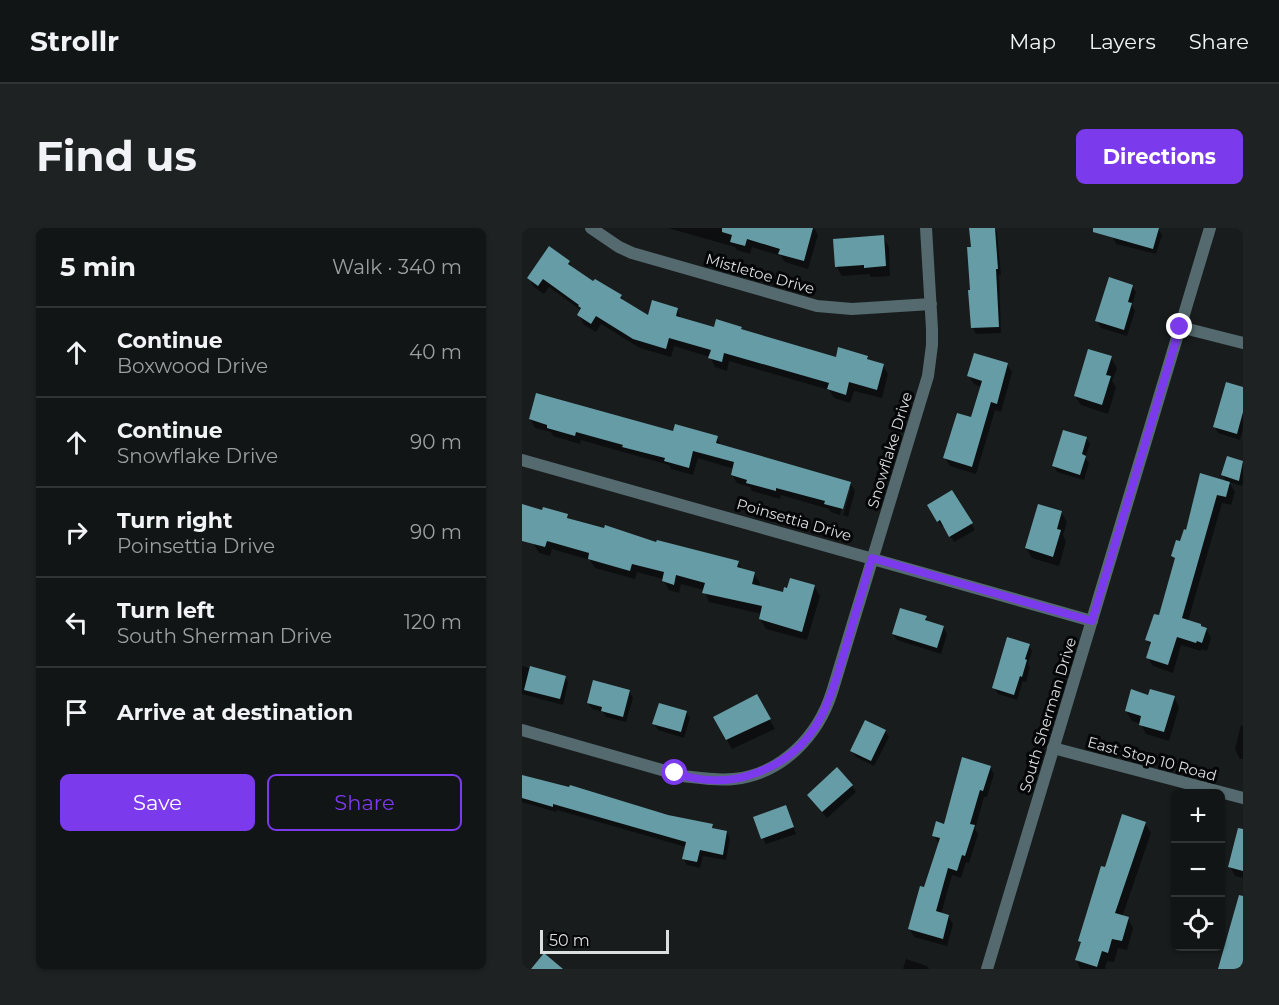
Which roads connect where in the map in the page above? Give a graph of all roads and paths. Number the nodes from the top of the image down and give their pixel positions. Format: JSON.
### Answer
{"nodes":[{"id":1,"x":591,"y":228,"type":"edge"},
{"id":2,"x":926,"y":228,"type":"edge"},
{"id":3,"x":1210,"y":228,"type":"edge"},
{"id":4,"x":931,"y":304,"type":"junction"},
{"id":5,"x":1180,"y":327,"type":"junction"},
{"id":6,"x":1243,"y":343,"type":"edge"},
{"id":7,"x":522,"y":460,"type":"edge"},
{"id":8,"x":872,"y":558,"type":"junction"},
{"id":9,"x":1092,"y":621,"type":"junction"},
{"id":10,"x":522,"y":730,"type":"edge"},
{"id":11,"x":1053,"y":748,"type":"junction"},
{"id":12,"x":1243,"y":798,"type":"edge"},
{"id":13,"x":987,"y":969,"type":"edge"}],
"edges":[{"from":1,"to":4,"type":"street","name":"Mistletoe Drive"},
{"from":2,"to":4,"type":"street","name":"Snowflake Drive"},
{"from":3,"to":5,"type":"street","name":"South Sherman Drive"},
{"from":4,"to":8,"type":"street","name":"Snowflake Drive"},
{"from":5,"to":6,"type":"street"},
{"from":5,"to":9,"type":"street","name":"South Sherman Drive"},
{"from":7,"to":8,"type":"street","name":"Poinsettia Drive"},
{"from":8,"to":9,"type":"street","name":"Poinsettia Drive"},
{"from":8,"to":10,"type":"street","name":"Snowflake Drive"},
{"from":9,"to":11,"type":"street","name":"South Sherman Drive"},
{"from":11,"to":12,"type":"street","name":"East Stop 10 Road"},
{"from":11,"to":13,"type":"street","name":"South Sherman Drive"}]}
